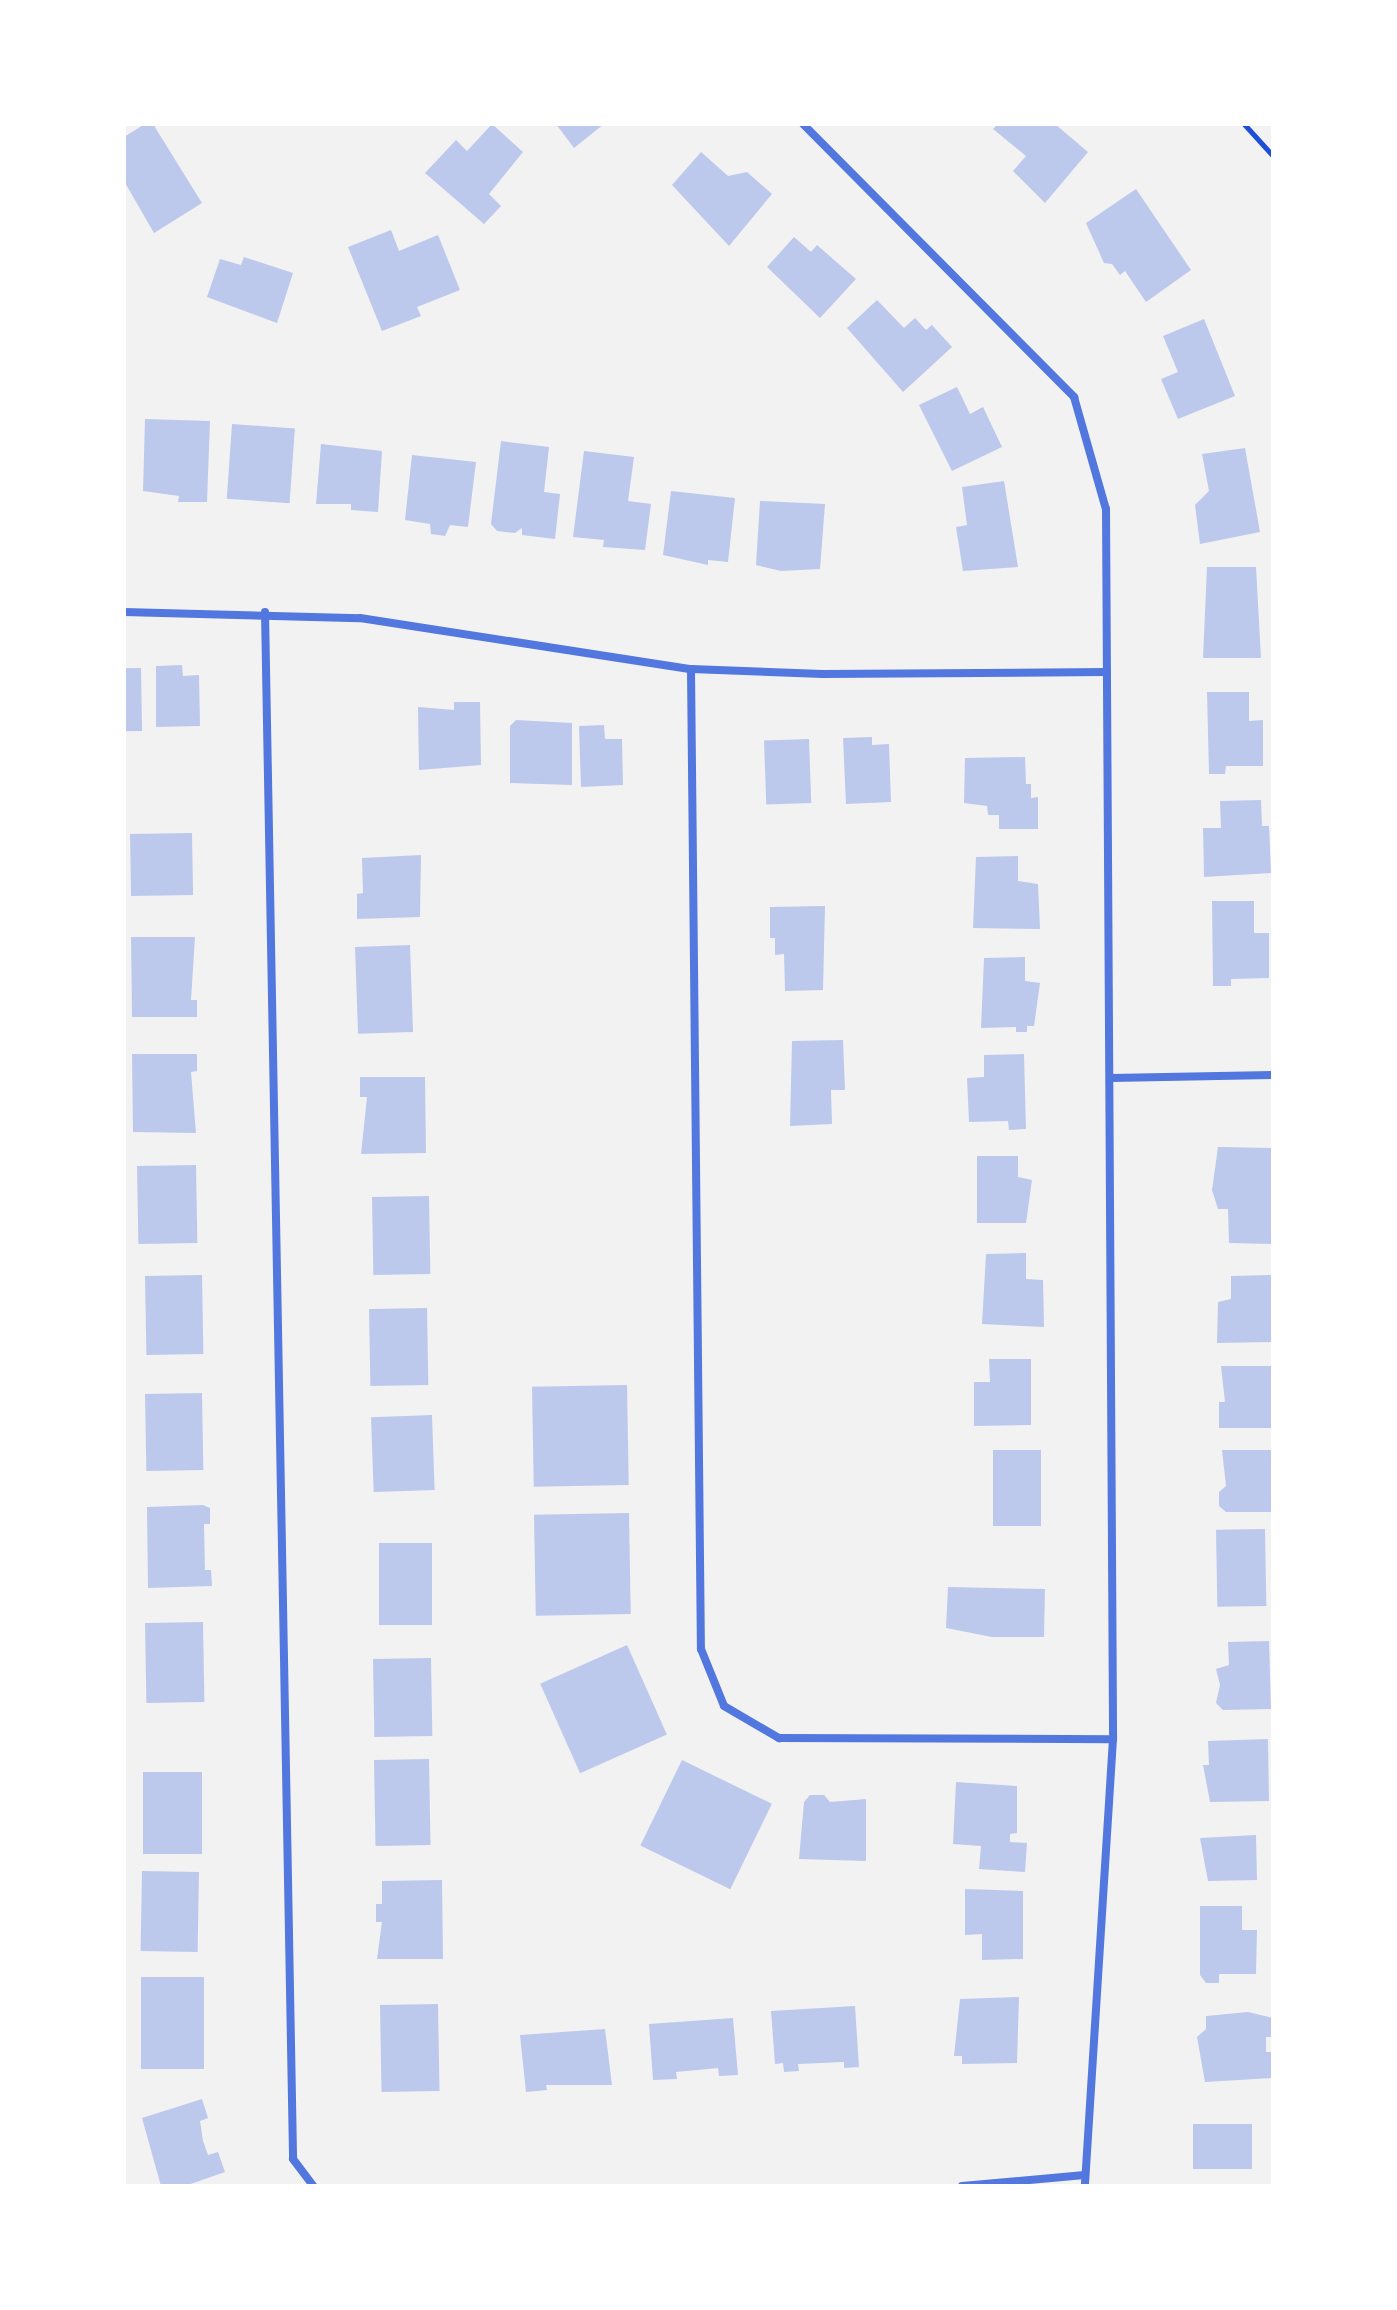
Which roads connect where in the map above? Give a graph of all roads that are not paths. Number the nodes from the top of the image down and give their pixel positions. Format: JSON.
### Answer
{"nodes":[{"id":1,"x":803,"y":124,"type":"edge"},
{"id":2,"x":124,"y":612,"type":"edge"},
{"id":3,"x":265,"y":612,"type":"junction"},
{"id":4,"x":691,"y":669,"type":"junction"},
{"id":5,"x":1107,"y":672,"type":"junction"},
{"id":6,"x":1273,"y":1075,"type":"edge"},
{"id":7,"x":1111,"y":1078,"type":"junction"},
{"id":8,"x":1113,"y":1739,"type":"junction"},
{"id":9,"x":1085,"y":2175,"type":"junction"},
{"id":10,"x":313,"y":2186,"type":"edge"},
{"id":11,"x":962,"y":2186,"type":"edge"},
{"id":12,"x":1085,"y":2186,"type":"edge"}],
"edges":[{"from":1,"to":5,"type":"street"},
{"from":2,"to":3,"type":"street"},
{"from":3,"to":4,"type":"street"},
{"from":3,"to":10,"type":"street"},
{"from":4,"to":5,"type":"street"},
{"from":4,"to":8,"type":"street"},
{"from":5,"to":7,"type":"street"},
{"from":6,"to":7,"type":"street"},
{"from":7,"to":8,"type":"street"},
{"from":8,"to":9,"type":"street"},
{"from":9,"to":11,"type":"street"},
{"from":9,"to":12,"type":"street"}]}
